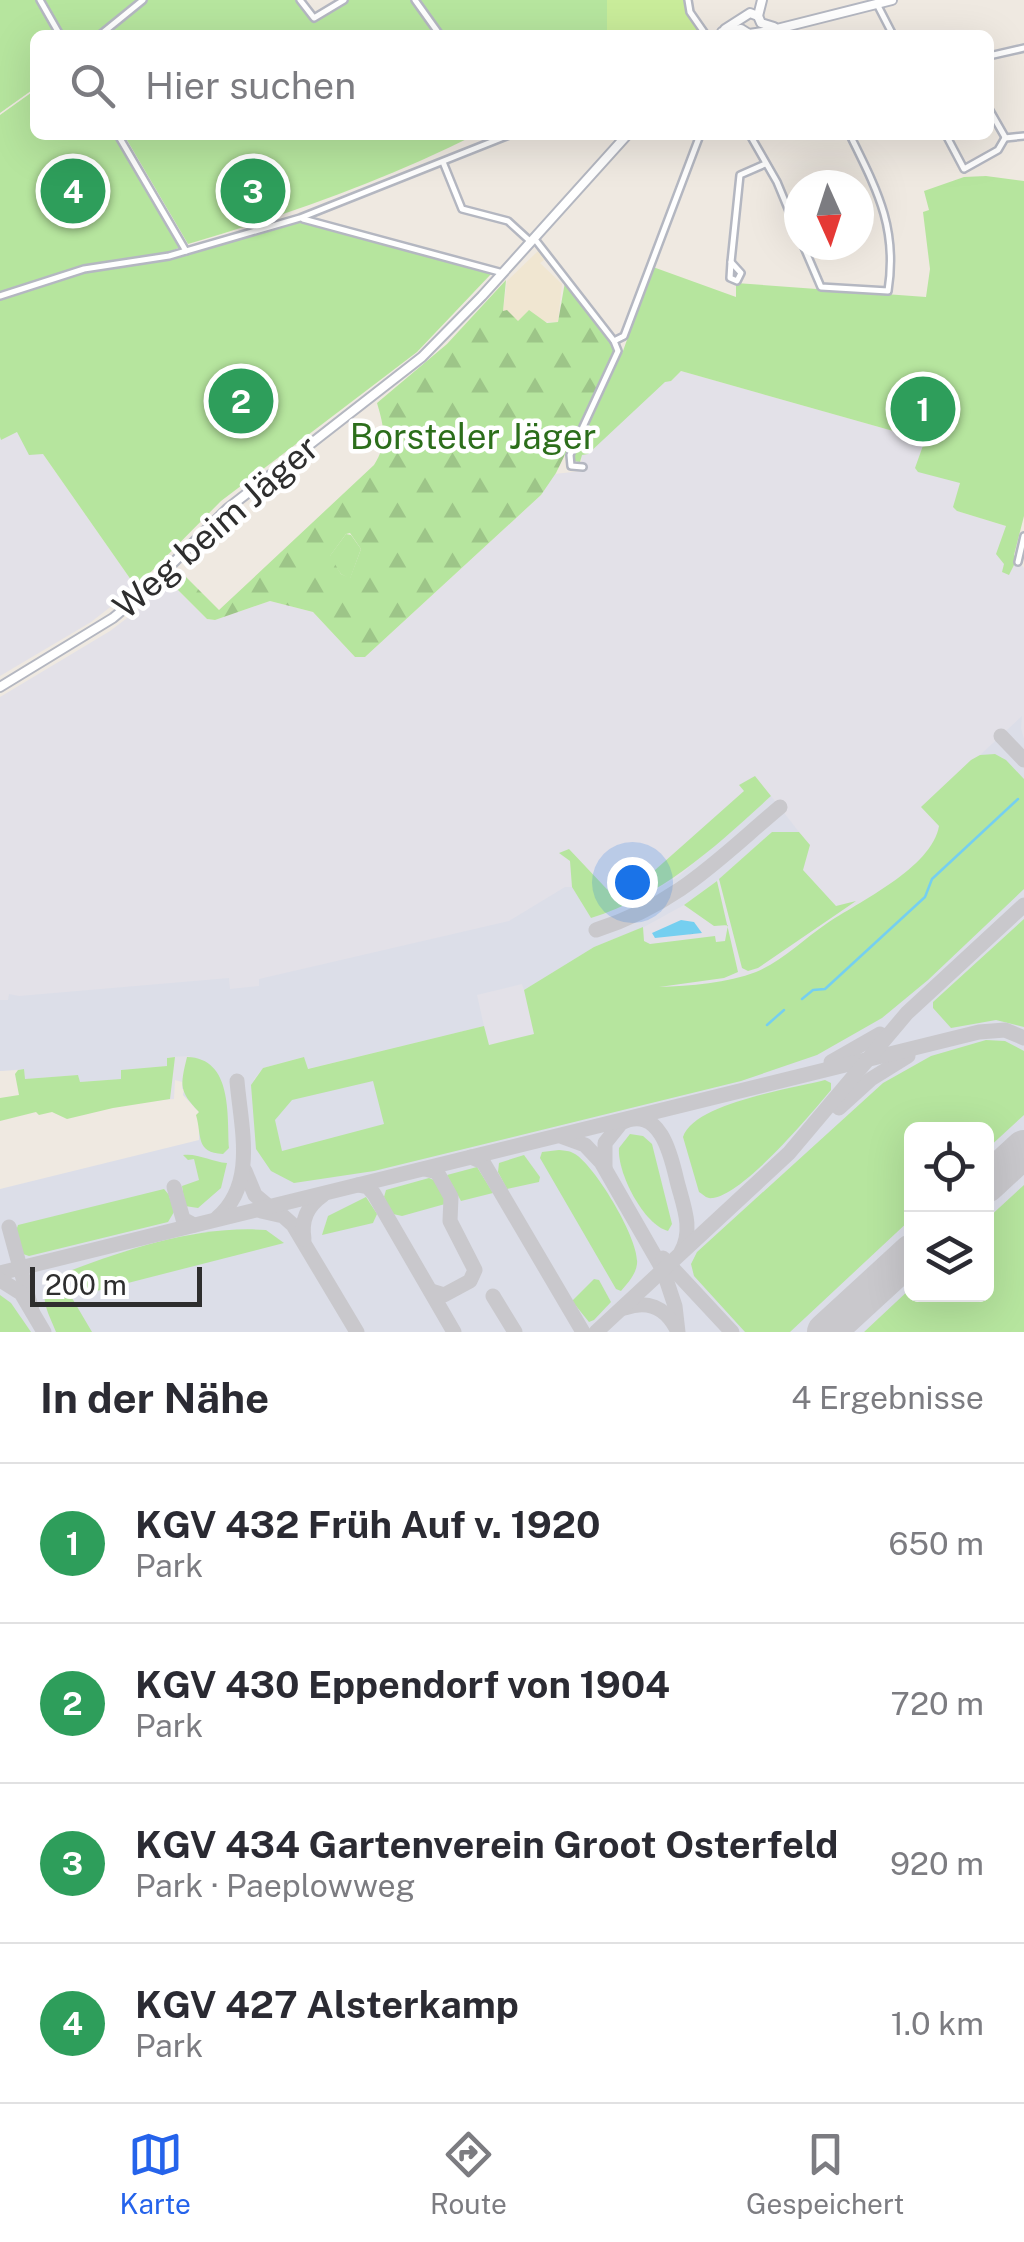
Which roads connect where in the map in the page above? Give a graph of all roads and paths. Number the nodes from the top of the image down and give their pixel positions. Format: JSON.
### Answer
{"nodes":[{"id":1,"x":40,"y":0,"type":"edge"},
{"id":2,"x":143,"y":0,"type":"edge"},
{"id":3,"x":300,"y":0,"type":"edge"},
{"id":4,"x":344,"y":0,"type":"edge"},
{"id":5,"x":415,"y":0,"type":"edge"},
{"id":6,"x":688,"y":0,"type":"edge"},
{"id":7,"x":761,"y":0,"type":"edge"},
{"id":8,"x":892,"y":0,"type":"edge"},
{"id":9,"x":877,"y":4,"type":"junction"},
{"id":10,"x":757,"y":21,"type":"junction"},
{"id":11,"x":796,"y":22,"type":"junction"},
{"id":12,"x":741,"y":25,"type":"junction"},
{"id":13,"x":57,"y":30,"type":"edge"},
{"id":14,"x":106,"y":30,"type":"edge"},
{"id":15,"x":436,"y":30,"type":"edge"},
{"id":16,"x":703,"y":30,"type":"edge"},
{"id":17,"x":730,"y":30,"type":"edge"},
{"id":18,"x":745,"y":30,"type":"edge"},
{"id":19,"x":751,"y":30,"type":"edge"},
{"id":20,"x":798,"y":30,"type":"edge"},
{"id":21,"x":890,"y":30,"type":"edge"},
{"id":22,"x":1024,"y":48,"type":"edge"},
{"id":23,"x":994,"y":55,"type":"edge"},
{"id":24,"x":994,"y":118,"type":"edge"},
{"id":25,"x":1024,"y":136,"type":"edge"},
{"id":26,"x":1006,"y":138,"type":"junction"},
{"id":27,"x":121,"y":140,"type":"edge"},
{"id":28,"x":496,"y":140,"type":"edge"},
{"id":29,"x":623,"y":140,"type":"edge"},
{"id":30,"x":698,"y":140,"type":"edge"},
{"id":31,"x":753,"y":140,"type":"edge"},
{"id":32,"x":852,"y":140,"type":"edge"},
{"id":33,"x":949,"y":140,"type":"edge"},
{"id":34,"x":443,"y":162,"type":"junction"},
{"id":35,"x":765,"y":164,"type":"junction"},
{"id":36,"x":866,"y":170,"type":"edge"},
{"id":37,"x":874,"y":186,"type":"edge"},
{"id":38,"x":784,"y":204,"type":"edge"},
{"id":39,"x":300,"y":218,"type":"junction"},
{"id":40,"x":533,"y":240,"type":"junction"},
{"id":41,"x":186,"y":251,"type":"junction"},
{"id":42,"x":810,"y":260,"type":"edge"},
{"id":43,"x":730,"y":262,"type":"dead end"},
{"id":44,"x":503,"y":273,"type":"junction"},
{"id":45,"x":0,"y":296,"type":"edge"},
{"id":46,"x":614,"y":341,"type":"junction"},
{"id":47,"x":583,"y":468,"type":"dead end"},
{"id":48,"x":1024,"y":536,"type":"edge"},
{"id":49,"x":1018,"y":562,"type":"dead end"},
{"id":50,"x":0,"y":687,"type":"edge"}],
"edges":[{"from":1,"to":13,"type":"street"},
{"from":2,"to":14,"type":"street"},
{"from":3,"to":4,"type":"street"},
{"from":5,"to":15,"type":"street"},
{"from":6,"to":16,"type":"street"},
{"from":7,"to":10,"type":"street"},
{"from":8,"to":9,"type":"street"},
{"from":9,"to":11,"type":"street"},
{"from":9,"to":21,"type":"street"},
{"from":10,"to":11,"type":"street"},
{"from":10,"to":12,"type":"street"},
{"from":10,"to":19,"type":"street"},
{"from":11,"to":20,"type":"street"},
{"from":12,"to":17,"type":"street"},
{"from":12,"to":18,"type":"street"},
{"from":22,"to":23,"type":"street"},
{"from":24,"to":26,"type":"street"},
{"from":25,"to":26,"type":"street"},
{"from":26,"to":33,"type":"street"},
{"from":27,"to":41,"type":"street"},
{"from":28,"to":34,"type":"street"},
{"from":29,"to":40,"type":"street","name":"Weg beim Jäger"},
{"from":30,"to":46,"type":"street"},
{"from":31,"to":35,"type":"street"},
{"from":32,"to":36,"type":"street"},
{"from":34,"to":39,"type":"street"},
{"from":34,"to":40,"type":"street"},
{"from":35,"to":38,"type":"street"},
{"from":35,"to":43,"type":"street"},
{"from":37,"to":42,"type":"street"},
{"from":39,"to":41,"type":"street"},
{"from":39,"to":44,"type":"street"},
{"from":40,"to":44,"type":"street","name":"Weg beim Jäger"},
{"from":40,"to":46,"type":"street"},
{"from":41,"to":45,"type":"street"},
{"from":44,"to":50,"type":"street","name":"Weg beim Jäger"},
{"from":46,"to":47,"type":"street"},
{"from":48,"to":49,"type":"street"}]}
